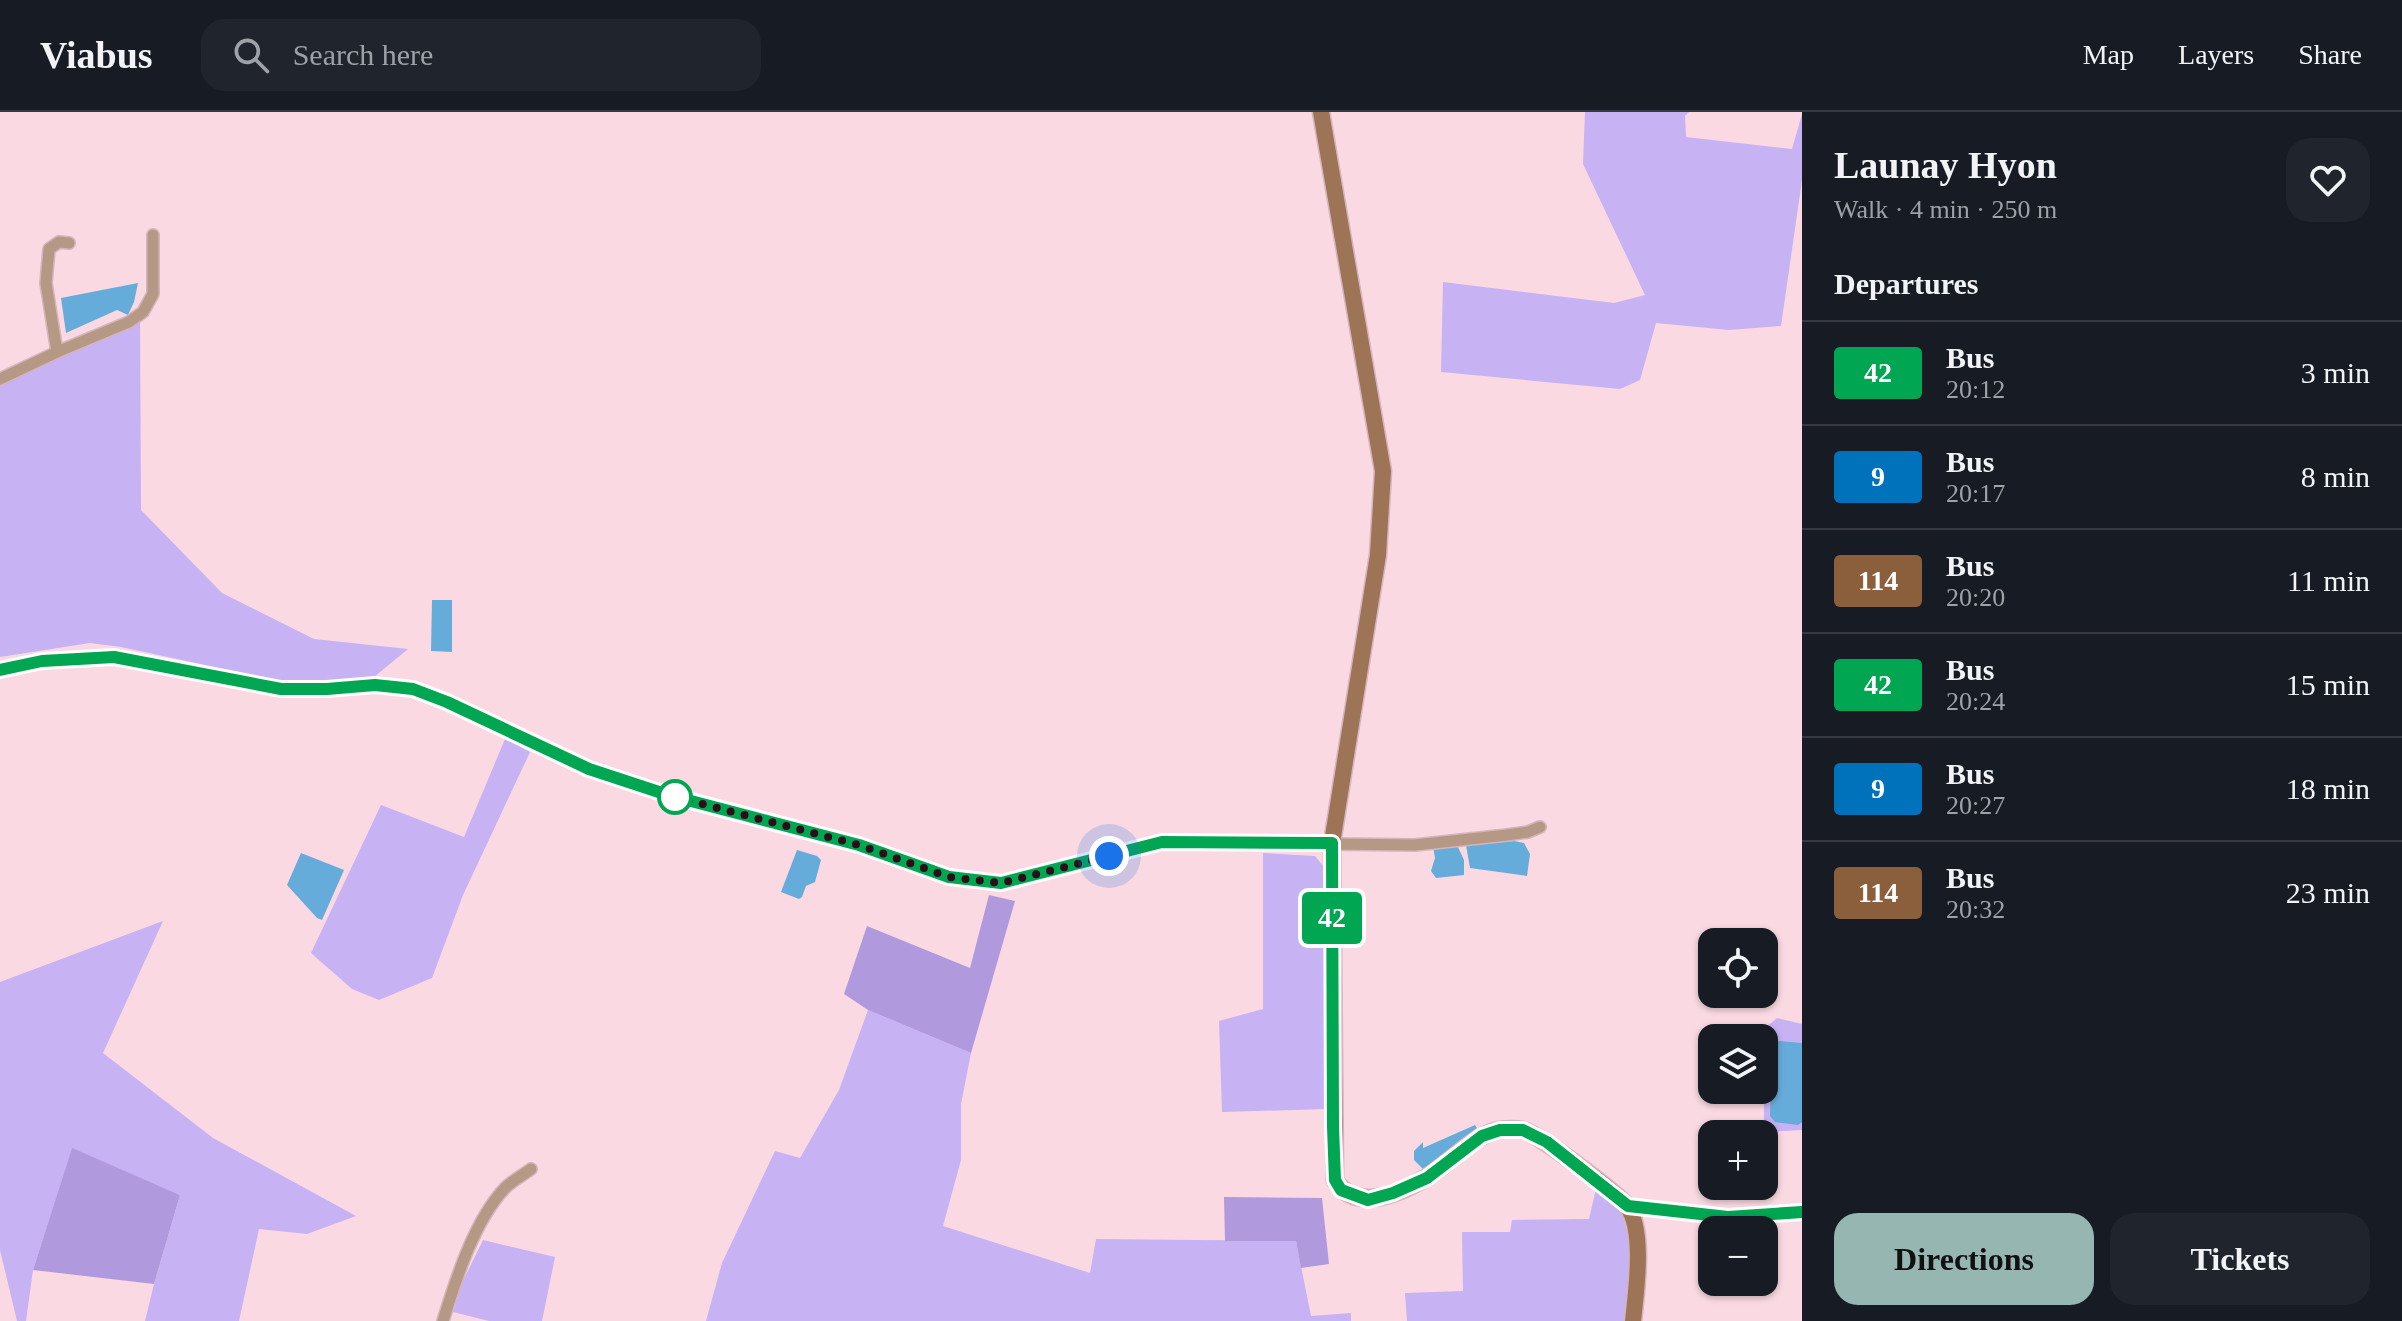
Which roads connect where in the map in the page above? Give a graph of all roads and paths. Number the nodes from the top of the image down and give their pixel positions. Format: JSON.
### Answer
{"nodes":[{"id":1,"x":1321,"y":112,"type":"edge"},
{"id":2,"x":153,"y":235,"type":"dead end"},
{"id":3,"x":69,"y":243,"type":"dead end"},
{"id":4,"x":57,"y":352,"type":"junction"},
{"id":5,"x":0,"y":379,"type":"edge"},
{"id":6,"x":0,"y":670,"type":"edge"},
{"id":7,"x":1540,"y":827,"type":"dead end"},
{"id":8,"x":1332,"y":843,"type":"junction"},
{"id":9,"x":531,"y":1169,"type":"dead end"},
{"id":10,"x":1628,"y":1206,"type":"junction"},
{"id":11,"x":1802,"y":1212,"type":"edge"},
{"id":12,"x":443,"y":1321,"type":"edge"},
{"id":13,"x":1633,"y":1321,"type":"edge"}],
"edges":[{"from":1,"to":8,"type":"street"},
{"from":2,"to":4,"type":"street"},
{"from":3,"to":4,"type":"street"},
{"from":4,"to":5,"type":"street"},
{"from":6,"to":8,"type":"street"},
{"from":7,"to":8,"type":"street"},
{"from":8,"to":10,"type":"street"},
{"from":9,"to":12,"type":"street"},
{"from":10,"to":11,"type":"street"},
{"from":10,"to":13,"type":"street"}]}
